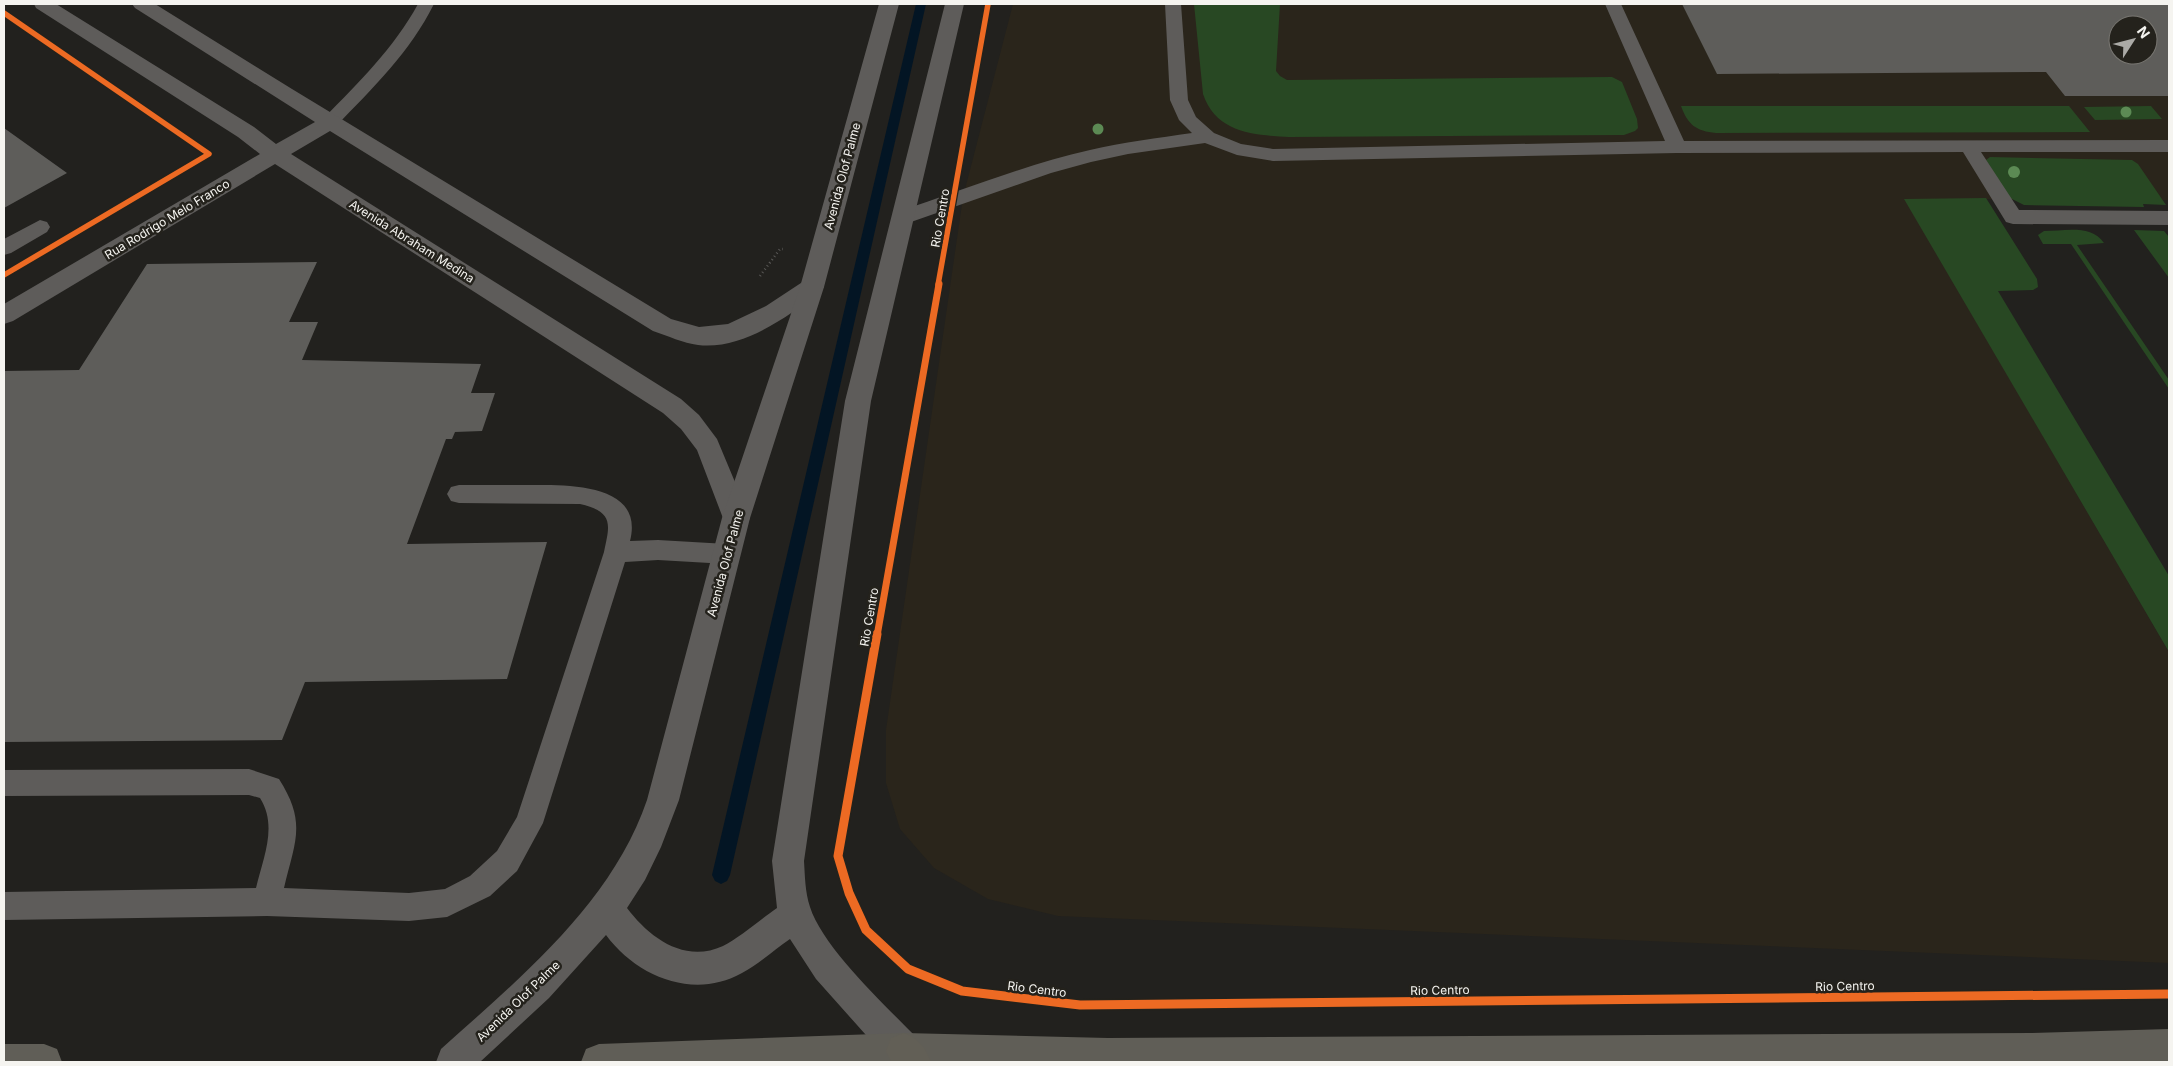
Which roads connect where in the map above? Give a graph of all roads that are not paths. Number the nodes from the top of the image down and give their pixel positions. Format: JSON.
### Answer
{"nodes":[{"id":1,"x":43,"y":4,"type":"edge"},
{"id":2,"x":142,"y":4,"type":"edge"},
{"id":3,"x":426,"y":4,"type":"edge"},
{"id":4,"x":889,"y":4,"type":"edge"},
{"id":5,"x":954,"y":4,"type":"edge"},
{"id":6,"x":1173,"y":4,"type":"edge"},
{"id":7,"x":1613,"y":4,"type":"edge"},
{"id":8,"x":330,"y":122,"type":"junction"},
{"id":9,"x":1207,"y":137,"type":"junction"},
{"id":10,"x":1968,"y":146,"type":"junction"},
{"id":11,"x":2161,"y":146,"type":"edge"},
{"id":12,"x":1677,"y":147,"type":"junction"},
{"id":13,"x":275,"y":154,"type":"junction"},
{"id":14,"x":2169,"y":166,"type":"edge"},
{"id":15,"x":904,"y":217,"type":"junction"},
{"id":16,"x":2169,"y":218,"type":"edge"},
{"id":17,"x":40,"y":227,"type":"dead end"},
{"id":18,"x":4,"y":248,"type":"edge"},
{"id":19,"x":812,"y":287,"type":"junction"},
{"id":20,"x":4,"y":315,"type":"edge"},
{"id":21,"x":459,"y":494,"type":"dead end"},
{"id":22,"x":736,"y":518,"type":"junction"},
{"id":23,"x":616,"y":552,"type":"junction"},
{"id":24,"x":727,"y":554,"type":"junction"},
{"id":25,"x":4,"y":783,"type":"edge"},
{"id":26,"x":267,"y":902,"type":"junction"},
{"id":27,"x":4,"y":906,"type":"edge"},
{"id":28,"x":605,"y":907,"type":"junction"},
{"id":29,"x":796,"y":915,"type":"junction"},
{"id":30,"x":2169,"y":1047,"type":"edge"},
{"id":31,"x":908,"y":1056,"type":"edge"},
{"id":32,"x":4,"y":1062,"type":"edge"},
{"id":33,"x":44,"y":1062,"type":"edge"},
{"id":34,"x":454,"y":1062,"type":"edge"},
{"id":35,"x":599,"y":1062,"type":"edge"}],
"edges":[{"from":1,"to":13,"type":"street","name":"Avenida Abraham Medina"},
{"from":2,"to":8,"type":"street"},
{"from":3,"to":8,"type":"lane"},
{"from":4,"to":19,"type":"street","name":"Avenida Olof Palme"},
{"from":5,"to":15,"type":"street"},
{"from":6,"to":9,"type":"lane"},
{"from":7,"to":12,"type":"lane"},
{"from":8,"to":13,"type":"street","name":"Rua Rodrigo Melo Franco"},
{"from":8,"to":19,"type":"street"},
{"from":9,"to":12,"type":"lane"},
{"from":9,"to":15,"type":"lane"},
{"from":10,"to":11,"type":"lane"},
{"from":10,"to":12,"type":"lane"},
{"from":10,"to":16,"type":"lane"},
{"from":11,"to":14,"type":"lane"},
{"from":13,"to":20,"type":"street","name":"Rua Rodrigo Melo Franco"},
{"from":13,"to":22,"type":"street","name":"Avenida Abraham Medina"},
{"from":15,"to":29,"type":"street"},
{"from":17,"to":18,"type":"lane"},
{"from":19,"to":22,"type":"street","name":"Avenida Olof Palme"},
{"from":21,"to":23,"type":"lane"},
{"from":22,"to":24,"type":"street","name":"Avenida Olof Palme"},
{"from":23,"to":24,"type":"lane"},
{"from":23,"to":26,"type":"lane"},
{"from":24,"to":28,"type":"street","name":"Avenida Olof Palme"},
{"from":25,"to":26,"type":"lane"},
{"from":26,"to":27,"type":"lane"},
{"from":28,"to":29,"type":"street"},
{"from":28,"to":34,"type":"street","name":"Avenida Olof Palme"},
{"from":29,"to":31,"type":"street"},
{"from":30,"to":31,"type":"main road"},
{"from":31,"to":35,"type":"main road"},
{"from":32,"to":33,"type":"main road"}]}
